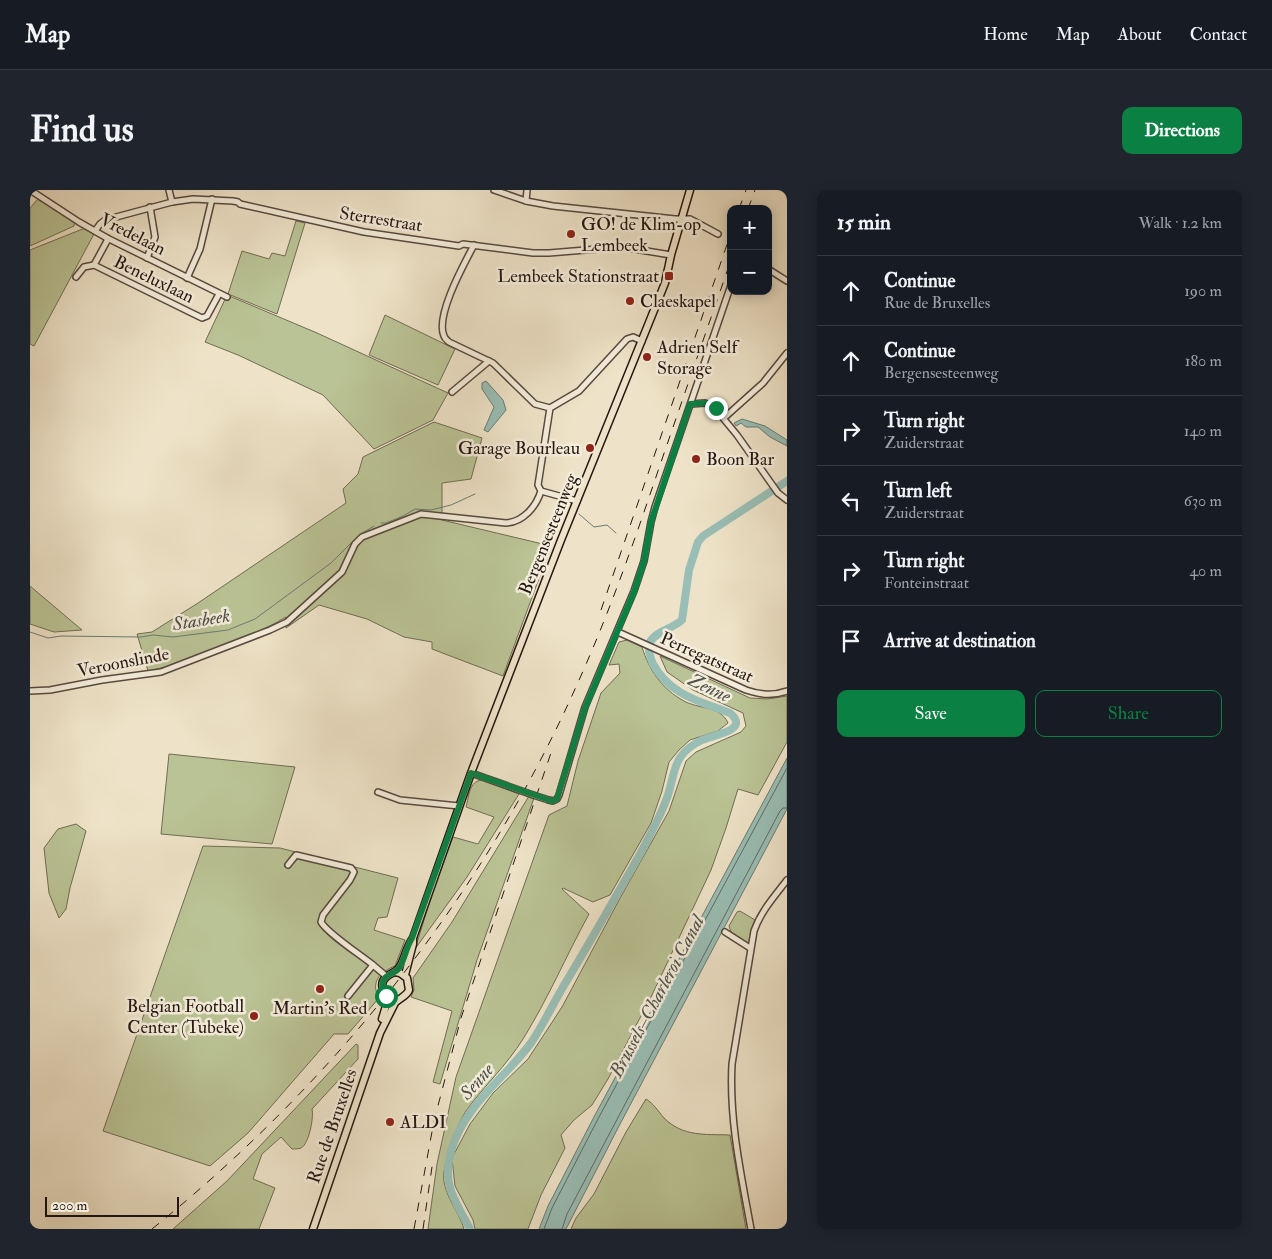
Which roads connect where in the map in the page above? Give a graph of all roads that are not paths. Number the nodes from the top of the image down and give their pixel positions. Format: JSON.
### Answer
{"nodes":[{"id":1,"x":30,"y":190,"type":"edge"},
{"id":2,"x":169,"y":190,"type":"edge"},
{"id":3,"x":494,"y":190,"type":"edge"},
{"id":4,"x":527,"y":190,"type":"edge"},
{"id":5,"x":690,"y":190,"type":"edge"},
{"id":6,"x":212,"y":200,"type":"junction"},
{"id":7,"x":526,"y":201,"type":"junction"},
{"id":8,"x":172,"y":202,"type":"junction"},
{"id":9,"x":150,"y":207,"type":"junction"},
{"id":10,"x":683,"y":219,"type":"junction"},
{"id":11,"x":96,"y":230,"type":"junction"},
{"id":12,"x":718,"y":234,"type":"dead end"},
{"id":13,"x":107,"y":238,"type":"junction"},
{"id":14,"x":474,"y":245,"type":"junction"},
{"id":15,"x":671,"y":256,"type":"junction"},
{"id":16,"x":147,"y":258,"type":"junction"},
{"id":17,"x":94,"y":265,"type":"junction"},
{"id":18,"x":772,"y":271,"type":"edge"},
{"id":19,"x":76,"y":277,"type":"dead end"},
{"id":20,"x":187,"y":278,"type":"junction"},
{"id":21,"x":787,"y":280,"type":"edge"},
{"id":22,"x":218,"y":294,"type":"junction"},
{"id":23,"x":728,"y":295,"type":"edge"},
{"id":24,"x":227,"y":297,"type":"dead end"},
{"id":25,"x":642,"y":341,"type":"junction"},
{"id":26,"x":787,"y":353,"type":"edge"},
{"id":27,"x":489,"y":361,"type":"junction"},
{"id":28,"x":452,"y":392,"type":"dead end"},
{"id":29,"x":690,"y":404,"type":"junction"},
{"id":30,"x":550,"y":408,"type":"junction"},
{"id":31,"x":724,"y":418,"type":"junction"},
{"id":32,"x":541,"y":491,"type":"junction"},
{"id":33,"x":787,"y":500,"type":"edge"},
{"id":34,"x":577,"y":501,"type":"junction"},
{"id":35,"x":618,"y":632,"type":"junction"},
{"id":36,"x":30,"y":691,"type":"edge"},
{"id":37,"x":787,"y":691,"type":"edge"},
{"id":38,"x":471,"y":773,"type":"junction"},
{"id":39,"x":378,"y":792,"type":"dead end"},
{"id":40,"x":459,"y":806,"type":"junction"},
{"id":41,"x":288,"y":865,"type":"dead end"},
{"id":42,"x":787,"y":880,"type":"edge"},
{"id":43,"x":430,"y":887,"type":"joint"},
{"id":44,"x":725,"y":932,"type":"dead end"},
{"id":45,"x":412,"y":938,"type":"junction"},
{"id":46,"x":750,"y":948,"type":"junction"},
{"id":47,"x":373,"y":965,"type":"junction"},
{"id":48,"x":395,"y":972,"type":"junction"},
{"id":49,"x":386,"y":976,"type":"junction"},
{"id":50,"x":404,"y":976,"type":"junction"},
{"id":51,"x":348,"y":996,"type":"dead end"},
{"id":52,"x":386,"y":996,"type":"junction"},
{"id":53,"x":398,"y":1000,"type":"junction"},
{"id":54,"x":380,"y":1033,"type":"junction"},
{"id":55,"x":313,"y":1229,"type":"edge"},
{"id":56,"x":751,"y":1229,"type":"edge"}],
"edges":[{"from":1,"to":11,"type":"street","name":"Vredelaan"},
{"from":2,"to":8,"type":"street"},
{"from":3,"to":7,"type":"street"},
{"from":4,"to":7,"type":"street"},
{"from":5,"to":10,"type":"main road","name":"Bergensesteenweg"},
{"from":6,"to":8,"type":"street","name":"Sterrestraat"},
{"from":6,"to":14,"type":"street","name":"Sterrestraat"},
{"from":6,"to":20,"type":"street"},
{"from":7,"to":10,"type":"street"},
{"from":8,"to":9,"type":"street","name":"Sterrestraat"},
{"from":9,"to":11,"type":"street","name":"Sterrestraat"},
{"from":9,"to":16,"type":"street"},
{"from":10,"to":12,"type":"street"},
{"from":10,"to":15,"type":"main road","name":"Bergensesteenweg"},
{"from":11,"to":13,"type":"street","name":"Vredelaan"},
{"from":13,"to":16,"type":"street","name":"Vredelaan"},
{"from":13,"to":17,"type":"street","name":"Beneluxlaan"},
{"from":14,"to":15,"type":"street","name":"Sterrestraat"},
{"from":14,"to":27,"type":"street"},
{"from":15,"to":25,"type":"main road","name":"Bergensesteenweg"},
{"from":16,"to":20,"type":"street","name":"Vredelaan"},
{"from":17,"to":19,"type":"street","name":"Beneluxlaan"},
{"from":17,"to":22,"type":"street","name":"Beneluxlaan"},
{"from":18,"to":21,"type":"street"},
{"from":20,"to":22,"type":"street","name":"Vredelaan"},
{"from":22,"to":24,"type":"street","name":"Vredelaan"},
{"from":23,"to":29,"type":"street"},
{"from":25,"to":30,"type":"street"},
{"from":25,"to":34,"type":"main road","name":"Bergensesteenweg"},
{"from":26,"to":31,"type":"street"},
{"from":27,"to":28,"type":"street"},
{"from":27,"to":30,"type":"street"},
{"from":29,"to":31,"type":"street"},
{"from":29,"to":35,"type":"street"},
{"from":30,"to":32,"type":"street"},
{"from":31,"to":33,"type":"street"},
{"from":32,"to":34,"type":"street"},
{"from":32,"to":36,"type":"street","name":"Veroonslinde"},
{"from":34,"to":38,"type":"main road","name":"Bergensesteenweg"},
{"from":35,"to":37,"type":"street","name":"Perregatstraat"},
{"from":35,"to":38,"type":"street","bridge":true},
{"from":38,"to":40,"type":"main road","name":"Bergensesteenweg"},
{"from":39,"to":40,"type":"street"},
{"from":40,"to":43,"type":"main road","name":"Bergensesteenweg"},
{"from":41,"to":47,"type":"street"},
{"from":42,"to":46,"type":"street"},
{"from":43,"to":45,"type":"main road","name":"Rue de Bruxelles"},
{"from":44,"to":46,"type":"street"},
{"from":45,"to":48,"type":"main road","name":"Rue de Bruxelles"},
{"from":45,"to":50,"type":"main road","name":"Rue de Bruxelles"},
{"from":46,"to":56,"type":"street"},
{"from":47,"to":49,"type":"street"},
{"from":47,"to":51,"type":"street"},
{"from":48,"to":49,"type":"main road"},
{"from":48,"to":50,"type":"main road"},
{"from":49,"to":52,"type":"main road","name":"Rue de Bruxelles"},
{"from":50,"to":53,"type":"main road","name":"Rue de Bruxelles"},
{"from":52,"to":53,"type":"main road"},
{"from":52,"to":54,"type":"main road","name":"Rue de Bruxelles"},
{"from":53,"to":54,"type":"main road","name":"Rue de Bruxelles"},
{"from":54,"to":55,"type":"main road","name":"Rue de Bruxelles"}]}
